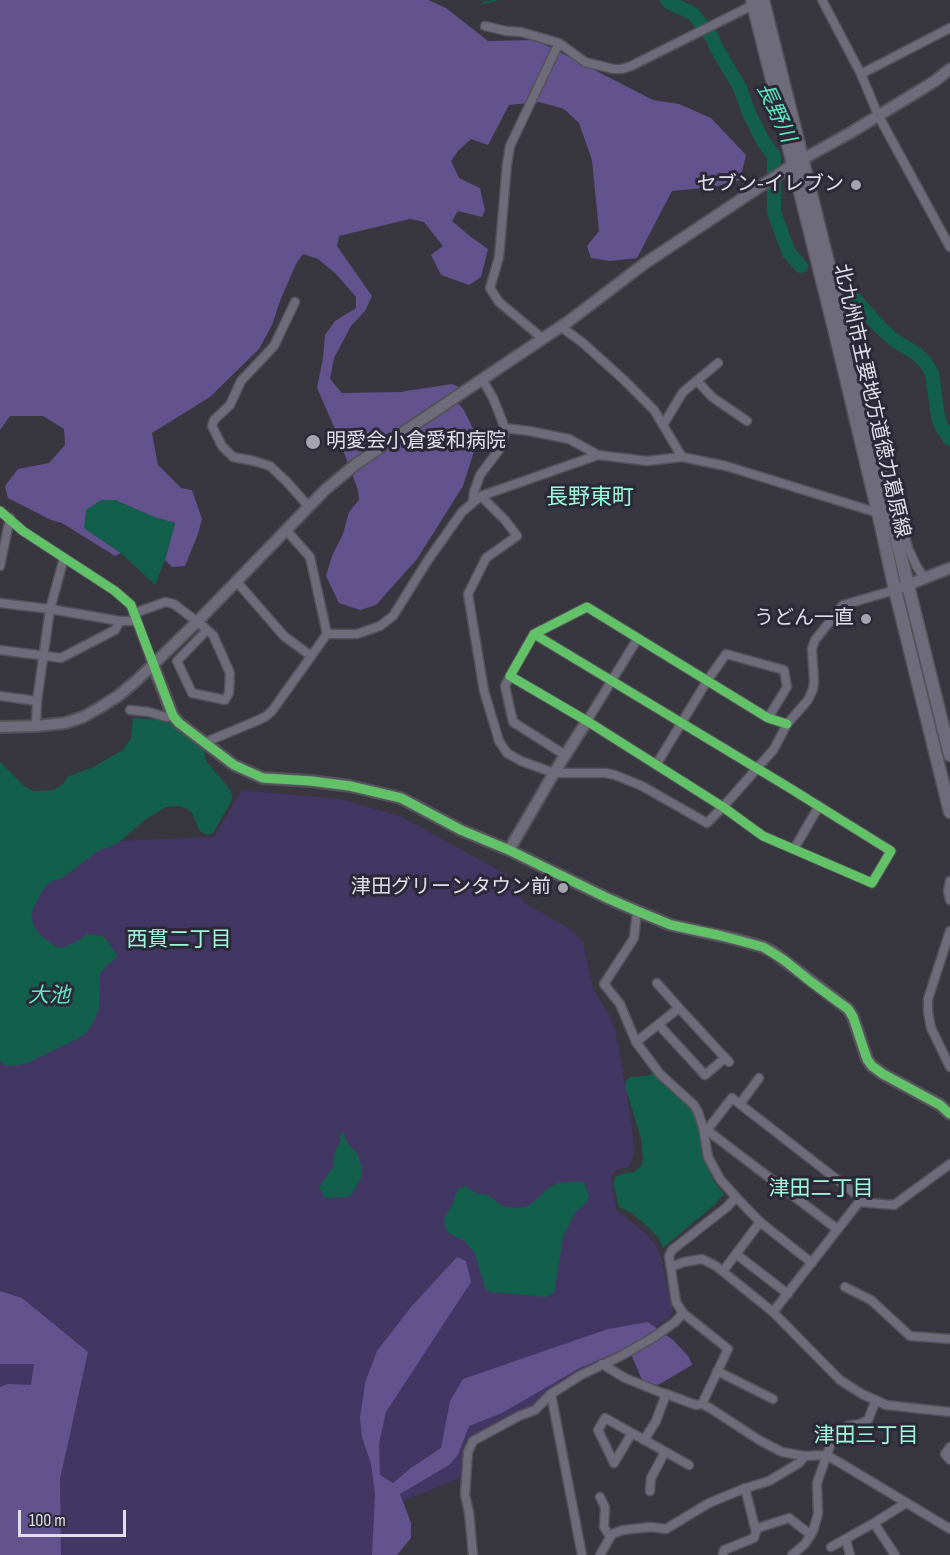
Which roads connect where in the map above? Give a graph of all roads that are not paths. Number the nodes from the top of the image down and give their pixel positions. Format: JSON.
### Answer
{"nodes":[{"id":1,"x":822,"y":0,"type":"edge"},
{"id":2,"x":758,"y":1,"type":"edge"},
{"id":3,"x":485,"y":26,"type":"dead end"},
{"id":4,"x":950,"y":28,"type":"edge"},
{"id":5,"x":559,"y":43,"type":"junction"},
{"id":6,"x":950,"y":69,"type":"edge"},
{"id":7,"x":861,"y":74,"type":"junction"},
{"id":8,"x":878,"y":115,"type":"junction"},
{"id":9,"x":798,"y":163,"type":"junction"},
{"id":10,"x":950,"y":247,"type":"edge"},
{"id":11,"x":295,"y":302,"type":"dead end"},
{"id":12,"x":560,"y":326,"type":"junction"},
{"id":13,"x":542,"y":338,"type":"junction"},
{"id":14,"x":718,"y":363,"type":"dead end"},
{"id":15,"x":482,"y":379,"type":"junction"},
{"id":16,"x":697,"y":381,"type":"junction"},
{"id":17,"x":747,"y":421,"type":"dead end"},
{"id":18,"x":663,"y":425,"type":"junction"},
{"id":19,"x":505,"y":428,"type":"junction"},
{"id":20,"x":598,"y":455,"type":"junction"},
{"id":21,"x":682,"y":458,"type":"junction"},
{"id":22,"x":477,"y":499,"type":"junction"},
{"id":23,"x":309,"y":507,"type":"junction"},
{"id":24,"x":0,"y":511,"type":"edge"},
{"id":25,"x":878,"y":512,"type":"junction"},
{"id":26,"x":891,"y":516,"type":"junction"},
{"id":27,"x":10,"y":518,"type":"junction"},
{"id":28,"x":286,"y":530,"type":"junction"},
{"id":29,"x":64,"y":558,"type":"junction"},
{"id":30,"x":0,"y":566,"type":"edge"},
{"id":31,"x":950,"y":568,"type":"edge"},
{"id":32,"x":925,"y":579,"type":"junction"},
{"id":33,"x":237,"y":582,"type":"junction"},
{"id":34,"x":908,"y":585,"type":"junction"},
{"id":35,"x":895,"y":590,"type":"junction"},
{"id":36,"x":0,"y":603,"type":"edge"},
{"id":37,"x":50,"y":609,"type":"junction"},
{"id":38,"x":136,"y":617,"type":"junction"},
{"id":39,"x":120,"y":621,"type":"junction"},
{"id":40,"x":197,"y":622,"type":"junction"},
{"id":41,"x":207,"y":630,"type":"junction"},
{"id":42,"x":327,"y":634,"type":"junction"},
{"id":43,"x":534,"y":634,"type":"junction"},
{"id":44,"x":638,"y":638,"type":"junction"},
{"id":45,"x":0,"y":650,"type":"edge"},
{"id":46,"x":43,"y":656,"type":"junction"},
{"id":47,"x":311,"y":656,"type":"junction"},
{"id":48,"x":153,"y":665,"type":"junction"},
{"id":49,"x":510,"y":676,"type":"junction"},
{"id":50,"x":611,"y":680,"type":"junction"},
{"id":51,"x":707,"y":681,"type":"junction"},
{"id":52,"x":0,"y":696,"type":"edge"},
{"id":53,"x":37,"y":701,"type":"junction"},
{"id":54,"x":130,"y":710,"type":"dead end"},
{"id":55,"x":173,"y":716,"type":"junction"},
{"id":56,"x":768,"y":718,"type":"junction"},
{"id":57,"x":587,"y":721,"type":"junction"},
{"id":58,"x":682,"y":723,"type":"junction"},
{"id":59,"x":787,"y":724,"type":"junction"},
{"id":60,"x":36,"y":726,"type":"junction"},
{"id":61,"x":0,"y":727,"type":"edge"},
{"id":62,"x":206,"y":742,"type":"junction"},
{"id":63,"x":565,"y":755,"type":"junction"},
{"id":64,"x":950,"y":755,"type":"edge"},
{"id":65,"x":656,"y":765,"type":"junction"},
{"id":66,"x":757,"y":769,"type":"junction"},
{"id":67,"x":554,"y":773,"type":"junction"},
{"id":68,"x":819,"y":806,"type":"junction"},
{"id":69,"x":723,"y":807,"type":"junction"},
{"id":70,"x":950,"y":812,"type":"edge"},
{"id":71,"x":794,"y":849,"type":"junction"},
{"id":72,"x":509,"y":850,"type":"junction"},
{"id":73,"x":950,"y":881,"type":"edge"},
{"id":74,"x":950,"y":900,"type":"edge"},
{"id":75,"x":637,"y":911,"type":"junction"},
{"id":76,"x":950,"y":931,"type":"edge"},
{"id":77,"x":657,"y":983,"type":"dead end"},
{"id":78,"x":679,"y":1008,"type":"junction"},
{"id":79,"x":659,"y":1025,"type":"junction"},
{"id":80,"x":636,"y":1042,"type":"junction"},
{"id":81,"x":950,"y":1067,"type":"edge"},
{"id":82,"x":759,"y":1078,"type":"dead end"},
{"id":83,"x":740,"y":1104,"type":"junction"},
{"id":84,"x":950,"y":1113,"type":"edge"},
{"id":85,"x":705,"y":1128,"type":"junction"},
{"id":86,"x":950,"y":1164,"type":"edge"},
{"id":87,"x":736,"y":1197,"type":"junction"},
{"id":88,"x":867,"y":1203,"type":"junction"},
{"id":89,"x":760,"y":1222,"type":"junction"},
{"id":90,"x":837,"y":1229,"type":"junction"},
{"id":91,"x":736,"y":1254,"type":"junction"},
{"id":92,"x":812,"y":1263,"type":"junction"},
{"id":93,"x":671,"y":1267,"type":"junction"},
{"id":94,"x":723,"y":1271,"type":"junction"},
{"id":95,"x":845,"y":1287,"type":"dead end"},
{"id":96,"x":788,"y":1294,"type":"junction"},
{"id":97,"x":773,"y":1312,"type":"junction"},
{"id":98,"x":683,"y":1313,"type":"junction"},
{"id":99,"x":950,"y":1339,"type":"edge"},
{"id":100,"x":602,"y":1364,"type":"junction"},
{"id":101,"x":717,"y":1371,"type":"junction"},
{"id":102,"x":551,"y":1394,"type":"junction"},
{"id":103,"x":666,"y":1394,"type":"junction"},
{"id":104,"x":773,"y":1399,"type":"dead end"},
{"id":105,"x":876,"y":1400,"type":"junction"},
{"id":106,"x":702,"y":1404,"type":"junction"},
{"id":107,"x":950,"y":1412,"type":"edge"},
{"id":108,"x":632,"y":1433,"type":"junction"},
{"id":109,"x":644,"y":1440,"type":"junction"},
{"id":110,"x":950,"y":1447,"type":"edge"},
{"id":111,"x":664,"y":1452,"type":"junction"},
{"id":112,"x":826,"y":1455,"type":"junction"},
{"id":113,"x":806,"y":1456,"type":"junction"},
{"id":114,"x":950,"y":1460,"type":"edge"},
{"id":115,"x":689,"y":1465,"type":"dead end"},
{"id":116,"x":745,"y":1488,"type":"junction"},
{"id":117,"x":650,"y":1491,"type":"dead end"},
{"id":118,"x":600,"y":1497,"type":"dead end"},
{"id":119,"x":906,"y":1503,"type":"junction"},
{"id":120,"x":874,"y":1523,"type":"junction"},
{"id":121,"x":755,"y":1529,"type":"junction"},
{"id":122,"x":950,"y":1529,"type":"edge"},
{"id":123,"x":811,"y":1535,"type":"junction"},
{"id":124,"x":610,"y":1537,"type":"junction"},
{"id":125,"x":846,"y":1539,"type":"junction"},
{"id":126,"x":831,"y":1547,"type":"dead end"},
{"id":127,"x":601,"y":1553,"type":"edge"},
{"id":128,"x":473,"y":1555,"type":"edge"},
{"id":129,"x":582,"y":1555,"type":"edge"},
{"id":130,"x":723,"y":1555,"type":"edge"},
{"id":131,"x":792,"y":1555,"type":"edge"},
{"id":132,"x":850,"y":1555,"type":"edge"},
{"id":133,"x":895,"y":1555,"type":"edge"}],
"edges":[{"from":1,"to":7,"type":"street"},
{"from":2,"to":5,"type":"street"},
{"from":2,"to":9,"type":"main road","name":"北九州市主要地方道徳力葛原線"},
{"from":3,"to":5,"type":"street"},
{"from":4,"to":7,"type":"street"},
{"from":5,"to":13,"type":"street"},
{"from":6,"to":8,"type":"street"},
{"from":7,"to":8,"type":"street"},
{"from":8,"to":9,"type":"street"},
{"from":8,"to":10,"type":"street"},
{"from":9,"to":12,"type":"street"},
{"from":9,"to":25,"type":"main road","name":"北九州市主要地方道徳力葛原線"},
{"from":9,"to":26,"type":"main road","name":"北九州市主要地方道徳力葛原線"},
{"from":11,"to":23,"type":"street"},
{"from":12,"to":13,"type":"street"},
{"from":12,"to":18,"type":"street"},
{"from":13,"to":15,"type":"street"},
{"from":14,"to":16,"type":"street"},
{"from":15,"to":19,"type":"street"},
{"from":15,"to":23,"type":"street"},
{"from":16,"to":17,"type":"street"},
{"from":16,"to":18,"type":"street"},
{"from":18,"to":21,"type":"street"},
{"from":19,"to":20,"type":"street"},
{"from":19,"to":22,"type":"street"},
{"from":20,"to":21,"type":"street"},
{"from":20,"to":22,"type":"street"},
{"from":21,"to":25,"type":"street"},
{"from":22,"to":42,"type":"street"},
{"from":22,"to":67,"type":"street"},
{"from":23,"to":28,"type":"street"},
{"from":24,"to":27,"type":"street"},
{"from":25,"to":26,"type":"street"},
{"from":25,"to":35,"type":"main road","name":"北九州市主要地方道徳力葛原線"},
{"from":26,"to":32,"type":"street"},
{"from":26,"to":34,"type":"main road","name":"北九州市主要地方道徳力葛原線"},
{"from":27,"to":29,"type":"street"},
{"from":27,"to":30,"type":"street"},
{"from":28,"to":33,"type":"street"},
{"from":28,"to":42,"type":"street"},
{"from":29,"to":37,"type":"street"},
{"from":29,"to":38,"type":"street"},
{"from":31,"to":32,"type":"street"},
{"from":32,"to":34,"type":"street"},
{"from":33,"to":40,"type":"street"},
{"from":33,"to":47,"type":"street"},
{"from":34,"to":35,"type":"street"},
{"from":34,"to":64,"type":"main road","name":"北九州市主要地方道徳力葛原線"},
{"from":35,"to":59,"type":"street"},
{"from":35,"to":70,"type":"main road","name":"北九州市主要地方道徳力葛原線"},
{"from":36,"to":37,"type":"street"},
{"from":37,"to":39,"type":"street"},
{"from":37,"to":46,"type":"street"},
{"from":38,"to":39,"type":"street"},
{"from":38,"to":40,"type":"street"},
{"from":38,"to":48,"type":"street"},
{"from":39,"to":46,"type":"street"},
{"from":40,"to":41,"type":"street"},
{"from":40,"to":48,"type":"street"},
{"from":41,"to":41,"type":"street"},
{"from":42,"to":47,"type":"street"},
{"from":43,"to":44,"type":"street"},
{"from":43,"to":49,"type":"street"},
{"from":43,"to":50,"type":"street"},
{"from":44,"to":50,"type":"street"},
{"from":44,"to":51,"type":"street"},
{"from":45,"to":46,"type":"street"},
{"from":46,"to":53,"type":"street"},
{"from":47,"to":62,"type":"street"},
{"from":48,"to":55,"type":"street"},
{"from":48,"to":60,"type":"street"},
{"from":49,"to":57,"type":"street"},
{"from":49,"to":63,"type":"street"},
{"from":50,"to":57,"type":"street"},
{"from":50,"to":58,"type":"street"},
{"from":51,"to":56,"type":"street"},
{"from":51,"to":56,"type":"street"},
{"from":51,"to":58,"type":"street"},
{"from":52,"to":53,"type":"street"},
{"from":53,"to":60,"type":"street"},
{"from":54,"to":55,"type":"street"},
{"from":55,"to":62,"type":"street"},
{"from":56,"to":59,"type":"street"},
{"from":57,"to":63,"type":"street"},
{"from":57,"to":65,"type":"street"},
{"from":58,"to":65,"type":"street"},
{"from":58,"to":66,"type":"street"},
{"from":59,"to":66,"type":"street"},
{"from":60,"to":61,"type":"street"},
{"from":62,"to":72,"type":"street"},
{"from":63,"to":67,"type":"street"},
{"from":65,"to":69,"type":"street"},
{"from":66,"to":68,"type":"street"},
{"from":66,"to":69,"type":"street"},
{"from":67,"to":69,"type":"street"},
{"from":67,"to":72,"type":"street"},
{"from":68,"to":71,"type":"street"},
{"from":68,"to":71,"type":"street"},
{"from":69,"to":71,"type":"street"},
{"from":72,"to":75,"type":"street"},
{"from":73,"to":74,"type":"street"},
{"from":75,"to":80,"type":"street"},
{"from":75,"to":84,"type":"street"},
{"from":76,"to":81,"type":"street"},
{"from":77,"to":78,"type":"street"},
{"from":78,"to":79,"type":"street"},
{"from":78,"to":79,"type":"street"},
{"from":79,"to":80,"type":"street"},
{"from":80,"to":85,"type":"street"},
{"from":82,"to":83,"type":"street"},
{"from":83,"to":85,"type":"street"},
{"from":83,"to":88,"type":"street"},
{"from":85,"to":87,"type":"street"},
{"from":85,"to":90,"type":"street"},
{"from":86,"to":88,"type":"street"},
{"from":87,"to":89,"type":"street"},
{"from":87,"to":93,"type":"street"},
{"from":88,"to":90,"type":"street"},
{"from":89,"to":91,"type":"street"},
{"from":89,"to":92,"type":"street"},
{"from":90,"to":92,"type":"street"},
{"from":91,"to":94,"type":"street"},
{"from":91,"to":96,"type":"street"},
{"from":92,"to":96,"type":"street"},
{"from":93,"to":94,"type":"street"},
{"from":93,"to":98,"type":"street"},
{"from":94,"to":97,"type":"street"},
{"from":95,"to":99,"type":"street"},
{"from":96,"to":97,"type":"street"},
{"from":97,"to":105,"type":"street"},
{"from":98,"to":100,"type":"street"},
{"from":98,"to":101,"type":"street"},
{"from":100,"to":102,"type":"street"},
{"from":100,"to":103,"type":"street"},
{"from":101,"to":104,"type":"street"},
{"from":101,"to":106,"type":"street"},
{"from":102,"to":128,"type":"street"},
{"from":102,"to":129,"type":"street"},
{"from":103,"to":106,"type":"street"},
{"from":103,"to":109,"type":"street"},
{"from":105,"to":107,"type":"street"},
{"from":105,"to":112,"type":"street"},
{"from":106,"to":113,"type":"street"},
{"from":108,"to":108,"type":"street"},
{"from":108,"to":109,"type":"street"},
{"from":109,"to":111,"type":"street"},
{"from":110,"to":114,"type":"street"},
{"from":111,"to":115,"type":"street"},
{"from":111,"to":117,"type":"street"},
{"from":112,"to":113,"type":"street"},
{"from":112,"to":119,"type":"street"},
{"from":112,"to":123,"type":"street"},
{"from":113,"to":116,"type":"street"},
{"from":116,"to":121,"type":"street"},
{"from":116,"to":124,"type":"street"},
{"from":118,"to":124,"type":"street"},
{"from":119,"to":120,"type":"street"},
{"from":119,"to":122,"type":"street"},
{"from":120,"to":125,"type":"street"},
{"from":120,"to":133,"type":"street"},
{"from":121,"to":123,"type":"street"},
{"from":121,"to":130,"type":"street"},
{"from":123,"to":131,"type":"street"},
{"from":124,"to":127,"type":"street"},
{"from":125,"to":126,"type":"street"},
{"from":125,"to":132,"type":"street"},
{"from":127,"to":129,"type":"street"}]}
